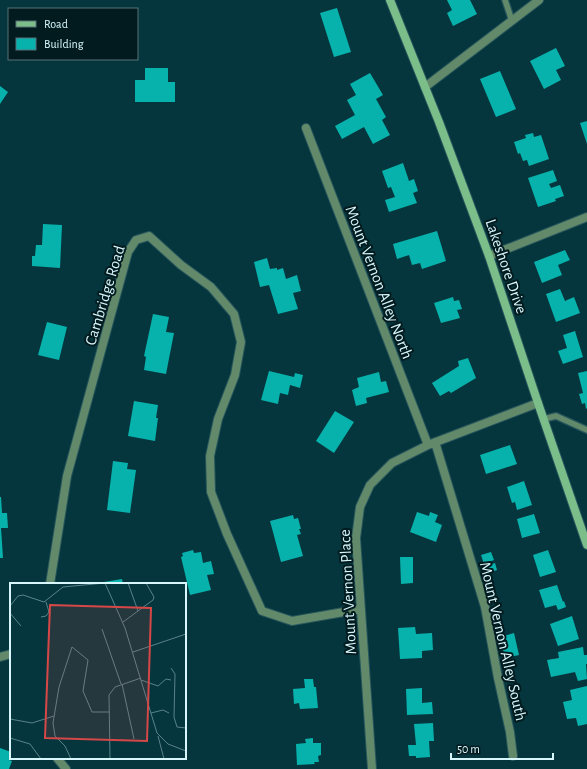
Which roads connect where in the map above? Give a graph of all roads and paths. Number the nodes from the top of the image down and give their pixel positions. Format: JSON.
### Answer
{"nodes":[{"id":1,"x":390,"y":0,"type":"edge"},
{"id":2,"x":505,"y":0,"type":"edge"},
{"id":3,"x":539,"y":0,"type":"edge"},
{"id":4,"x":512,"y":21,"type":"junction"},
{"id":5,"x":425,"y":87,"type":"junction"},
{"id":6,"x":306,"y":128,"type":"dead end"},
{"id":7,"x":587,"y":218,"type":"edge"},
{"id":8,"x":489,"y":256,"type":"junction"},
{"id":9,"x":538,"y":403,"type":"junction"},
{"id":10,"x":544,"y":419,"type":"junction"},
{"id":11,"x":587,"y":430,"type":"edge"},
{"id":12,"x":431,"y":444,"type":"junction"},
{"id":13,"x":587,"y":545,"type":"edge"},
{"id":14,"x":50,"y":583,"type":"edge"},
{"id":15,"x":360,"y":609,"type":"junction"},
{"id":16,"x":10,"y":654,"type":"edge"},
{"id":17,"x":0,"y":657,"type":"edge"},
{"id":18,"x":513,"y":756,"type":"dead end"},
{"id":19,"x":58,"y":759,"type":"edge"},
{"id":20,"x":66,"y":769,"type":"edge"},
{"id":21,"x":372,"y":769,"type":"edge"}],
"edges":[{"from":1,"to":5,"type":"street","name":"Lakeshore Drive"},
{"from":2,"to":4,"type":"lane"},
{"from":3,"to":4,"type":"street"},
{"from":4,"to":5,"type":"street"},
{"from":5,"to":8,"type":"street","name":"Lakeshore Drive"},
{"from":6,"to":12,"type":"street","name":"Mount Vernon Alley North"},
{"from":7,"to":8,"type":"street"},
{"from":8,"to":9,"type":"street","name":"Lakeshore Drive"},
{"from":9,"to":10,"type":"street","name":"Lakeshore Drive"},
{"from":9,"to":12,"type":"street","name":"Mount Vernon Place"},
{"from":10,"to":11,"type":"lane"},
{"from":10,"to":13,"type":"street","name":"Lakeshore Drive"},
{"from":12,"to":15,"type":"street","name":"Mount Vernon Place"},
{"from":12,"to":18,"type":"street","name":"Mount Vernon Alley South"},
{"from":14,"to":15,"type":"street","name":"Cambridge Road"},
{"from":15,"to":21,"type":"street","name":"Mount Vernon Place"},
{"from":16,"to":17,"type":"street"},
{"from":19,"to":20,"type":"street"}]}
